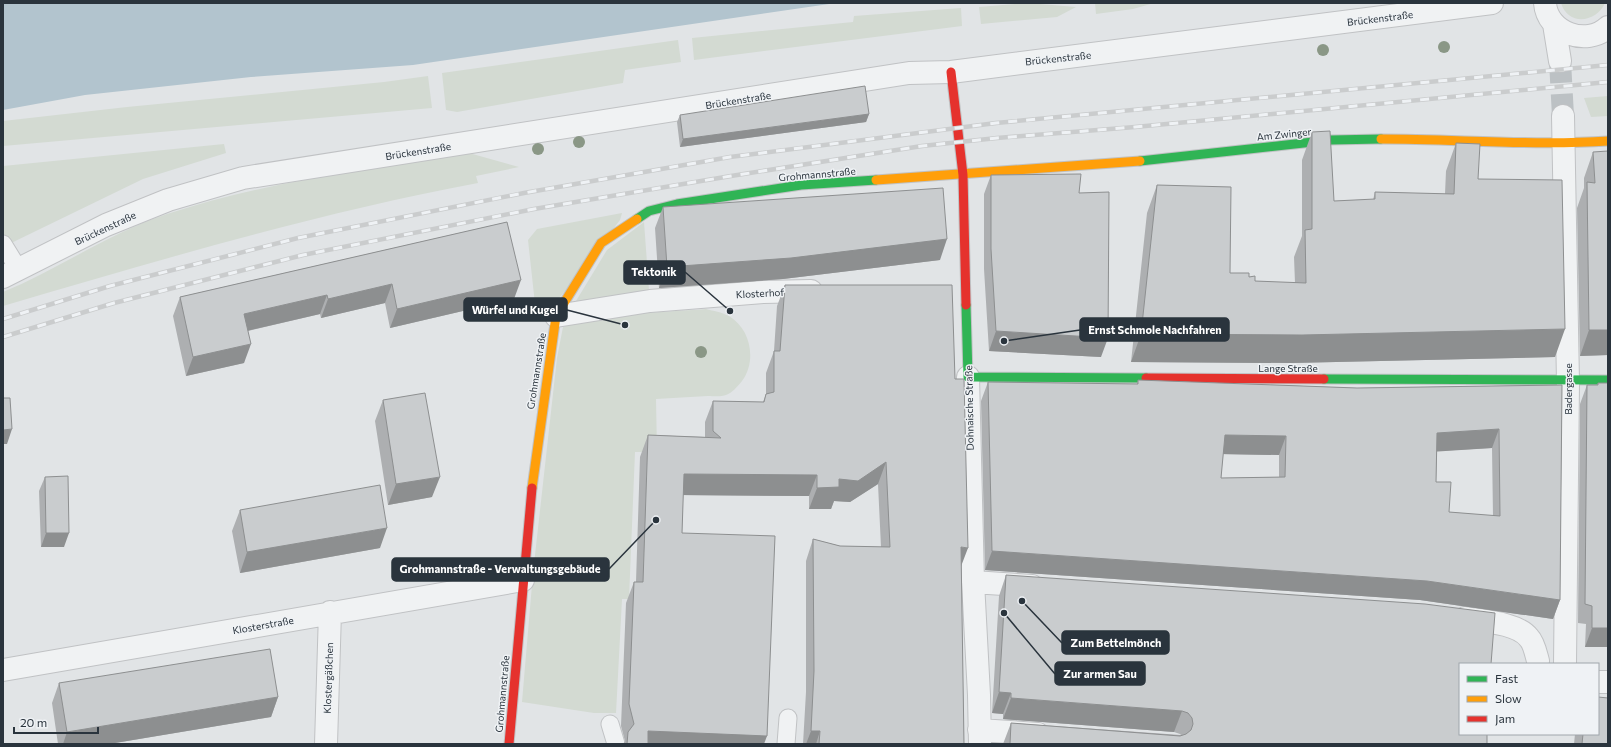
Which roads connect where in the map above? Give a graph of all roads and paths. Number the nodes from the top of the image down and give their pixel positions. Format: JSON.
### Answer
{"nodes":[{"id":1,"x":1492,"y":3,"type":"edge"},
{"id":2,"x":1544,"y":3,"type":"edge"},
{"id":3,"x":1554,"y":24,"type":"junction"},
{"id":4,"x":1608,"y":27,"type":"edge"},
{"id":5,"x":1560,"y":61,"type":"tunnel mouth"},
{"id":6,"x":952,"y":72,"type":"junction"},
{"id":7,"x":1563,"y":116,"type":"tunnel mouth"},
{"id":8,"x":1608,"y":141,"type":"edge"},
{"id":9,"x":1565,"y":144,"type":"junction"},
{"id":10,"x":963,"y":175,"type":"junction"},
{"id":11,"x":3,"y":244,"type":"edge"},
{"id":12,"x":11,"y":274,"type":"edge"},
{"id":13,"x":942,"y":286,"type":"edge"},
{"id":14,"x":966,"y":286,"type":"junction"},
{"id":15,"x":833,"y":290,"type":"edge"},
{"id":16,"x":556,"y":316,"type":"junction"},
{"id":17,"x":968,"y":377,"type":"junction"},
{"id":18,"x":1608,"y":380,"type":"edge"},
{"id":19,"x":1568,"y":382,"type":"junction"},
{"id":20,"x":523,"y":580,"type":"junction"},
{"id":21,"x":973,"y":582,"type":"junction"},
{"id":22,"x":1053,"y":588,"type":"edge"},
{"id":23,"x":330,"y":612,"type":"junction"},
{"id":24,"x":1449,"y":616,"type":"edge"},
{"id":25,"x":1538,"y":661,"type":"dead end"},
{"id":26,"x":1564,"y":663,"type":"edge"},
{"id":27,"x":3,"y":670,"type":"edge"},
{"id":28,"x":788,"y":718,"type":"dead end"},
{"id":29,"x":610,"y":724,"type":"dead end"},
{"id":30,"x":1057,"y":736,"type":"edge"},
{"id":31,"x":980,"y":737,"type":"edge"},
{"id":32,"x":326,"y":744,"type":"edge"},
{"id":33,"x":509,"y":744,"type":"edge"},
{"id":34,"x":616,"y":744,"type":"edge"},
{"id":35,"x":786,"y":744,"type":"edge"}],
"edges":[{"from":1,"to":6,"type":"street","name":"Brückenstraße"},
{"from":2,"to":3,"type":"street"},
{"from":3,"to":4,"type":"street"},
{"from":3,"to":5,"type":"street"},
{"from":6,"to":10,"type":"street","name":"Dohnaische Straße"},
{"from":6,"to":12,"type":"street","name":"Brückenstraße"},
{"from":7,"to":9,"type":"street","name":"Badergasse"},
{"from":8,"to":9,"type":"street","name":"Am Zwinger"},
{"from":9,"to":10,"type":"street","name":"Am Zwinger"},
{"from":9,"to":19,"type":"street","name":"Badergasse"},
{"from":10,"to":14,"type":"street","name":"Dohnaische Straße"},
{"from":10,"to":16,"type":"street","name":"Grohmannstraße"},
{"from":11,"to":12,"type":"lane"},
{"from":13,"to":14,"type":"street"},
{"from":14,"to":17,"type":"street","name":"Dohnaische Straße"},
{"from":15,"to":16,"type":"street","name":"Klosterhof"},
{"from":16,"to":20,"type":"street","name":"Grohmannstraße"},
{"from":17,"to":19,"type":"street","name":"Lange Straße"},
{"from":17,"to":21,"type":"street","name":"Dohnaische Straße"},
{"from":18,"to":19,"type":"street","name":"Lange Straße"},
{"from":19,"to":26,"type":"street","name":"Badergasse"},
{"from":20,"to":23,"type":"street","name":"Klosterstraße"},
{"from":20,"to":33,"type":"street","name":"Grohmannstraße"},
{"from":21,"to":22,"type":"street"},
{"from":21,"to":31,"type":"street","name":"Dohnaische Straße"},
{"from":23,"to":27,"type":"street","name":"Klosterstraße"},
{"from":23,"to":32,"type":"street","name":"Klostergäßchen"},
{"from":24,"to":25,"type":"street"},
{"from":28,"to":35,"type":"lane"},
{"from":29,"to":34,"type":"lane"},
{"from":30,"to":31,"type":"street"}]}
